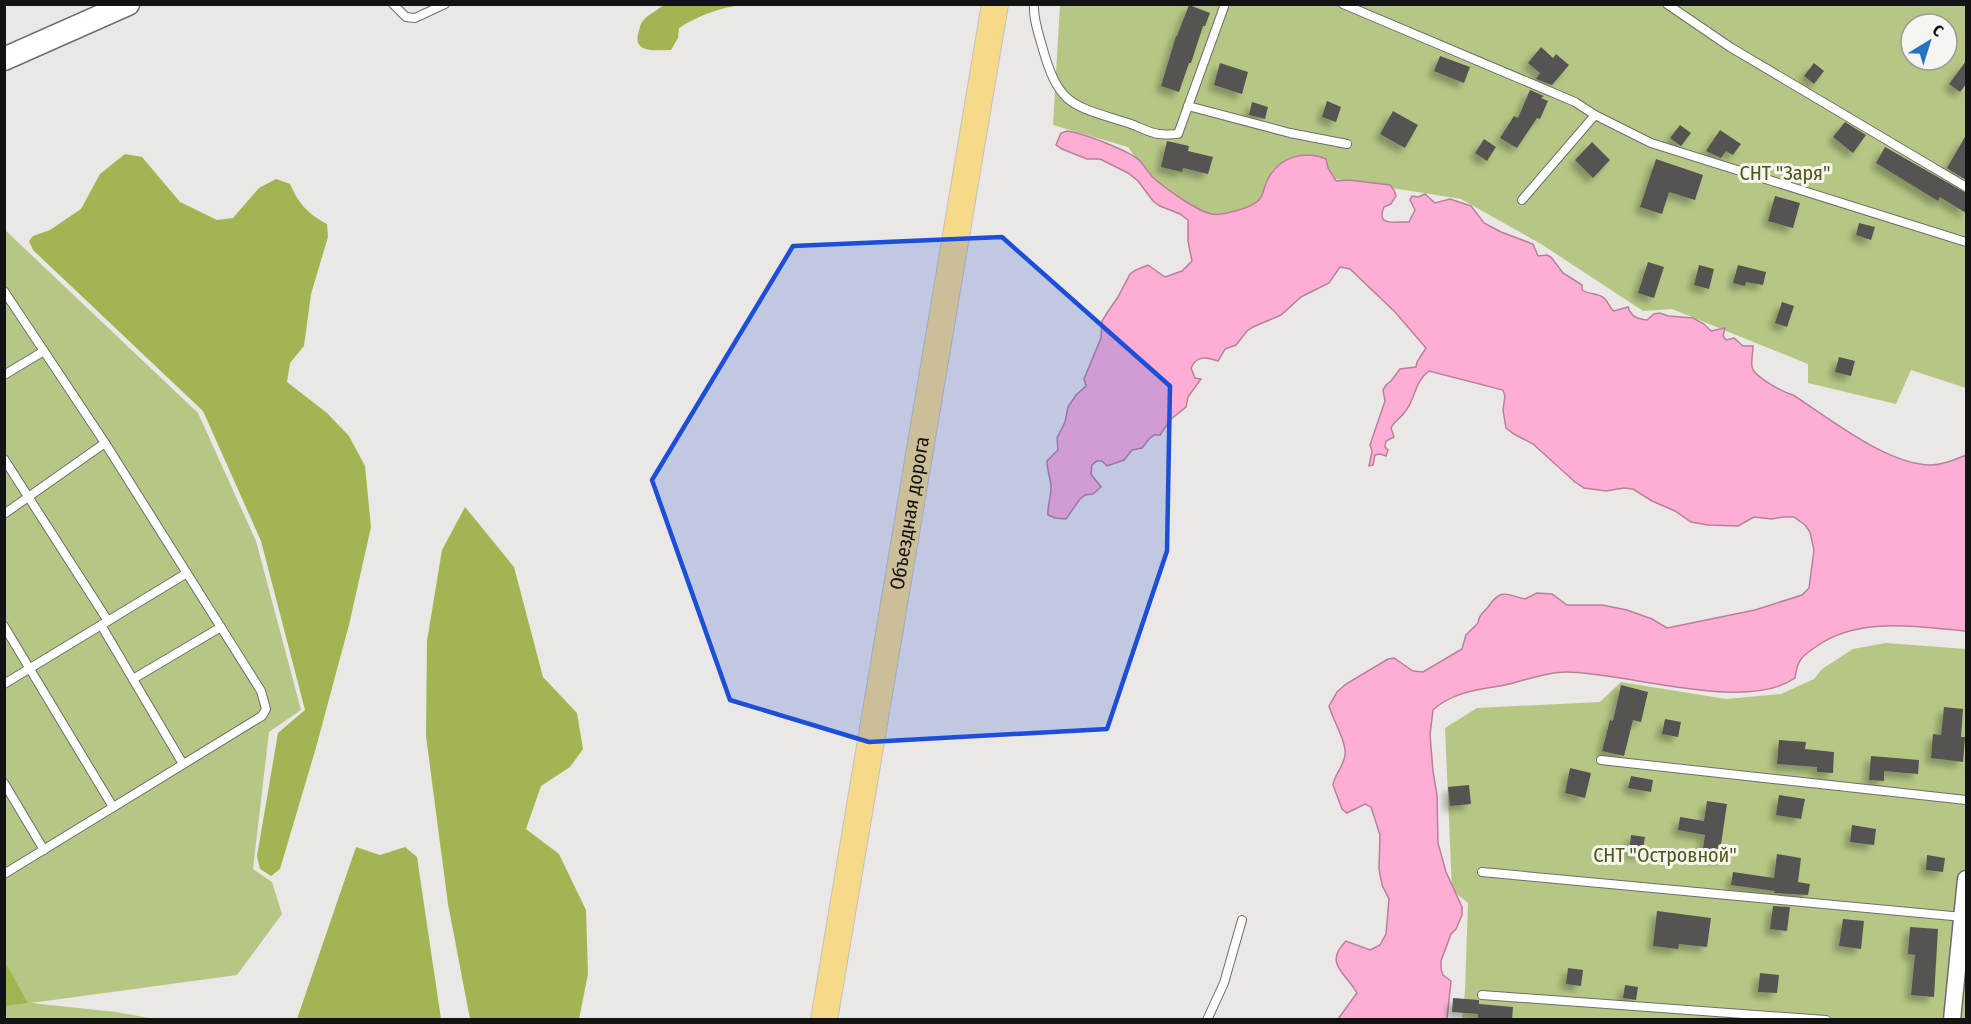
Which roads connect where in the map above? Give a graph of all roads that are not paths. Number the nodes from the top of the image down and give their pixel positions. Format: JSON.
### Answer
{"nodes":[{"id":1,"x":128,"y":4,"type":"edge"},
{"id":2,"x":393,"y":4,"type":"edge"},
{"id":3,"x":445,"y":4,"type":"edge"},
{"id":4,"x":996,"y":4,"type":"edge"},
{"id":5,"x":1034,"y":4,"type":"edge"},
{"id":6,"x":1225,"y":4,"type":"edge"},
{"id":7,"x":1343,"y":4,"type":"edge"},
{"id":8,"x":1667,"y":4,"type":"edge"},
{"id":9,"x":4,"y":58,"type":"edge"},
{"id":10,"x":1188,"y":105,"type":"junction"},
{"id":11,"x":1595,"y":115,"type":"junction"},
{"id":12,"x":1347,"y":144,"type":"dead end"},
{"id":13,"x":1966,"y":187,"type":"edge"},
{"id":14,"x":1522,"y":200,"type":"dead end"},
{"id":15,"x":1966,"y":242,"type":"edge"},
{"id":16,"x":4,"y":291,"type":"edge"},
{"id":17,"x":44,"y":351,"type":"junction"},
{"id":18,"x":4,"y":375,"type":"edge"},
{"id":19,"x":105,"y":443,"type":"junction"},
{"id":20,"x":4,"y":459,"type":"edge"},
{"id":21,"x":30,"y":497,"type":"junction"},
{"id":22,"x":4,"y":513,"type":"edge"},
{"id":23,"x":187,"y":573,"type":"junction"},
{"id":24,"x":105,"y":623,"type":"junction"},
{"id":25,"x":4,"y":626,"type":"edge"},
{"id":26,"x":221,"y":627,"type":"junction"},
{"id":27,"x":30,"y":668,"type":"junction"},
{"id":28,"x":133,"y":679,"type":"junction"},
{"id":29,"x":4,"y":684,"type":"edge"},
{"id":30,"x":1601,"y":760,"type":"dead end"},
{"id":31,"x":183,"y":764,"type":"junction"},
{"id":32,"x":4,"y":783,"type":"edge"},
{"id":33,"x":1966,"y":800,"type":"edge"},
{"id":34,"x":113,"y":807,"type":"junction"},
{"id":35,"x":44,"y":850,"type":"junction"},
{"id":36,"x":1482,"y":872,"type":"dead end"},
{"id":37,"x":4,"y":874,"type":"edge"},
{"id":38,"x":1966,"y":879,"type":"edge"},
{"id":39,"x":1964,"y":917,"type":"edge"},
{"id":40,"x":1242,"y":920,"type":"dead end"},
{"id":41,"x":1482,"y":995,"type":"dead end"},
{"id":42,"x":824,"y":1020,"type":"edge"},
{"id":43,"x":1207,"y":1020,"type":"edge"},
{"id":44,"x":1826,"y":1020,"type":"edge"},
{"id":45,"x":1953,"y":1020,"type":"edge"}],
"edges":[{"from":1,"to":9,"type":"main road"},
{"from":2,"to":3,"type":"lane"},
{"from":4,"to":42,"type":"main road","name":"Объездная дорога"},
{"from":5,"to":10,"type":"lane"},
{"from":6,"to":10,"type":"lane"},
{"from":7,"to":11,"type":"lane"},
{"from":8,"to":13,"type":"lane"},
{"from":10,"to":12,"type":"lane"},
{"from":11,"to":14,"type":"lane"},
{"from":11,"to":15,"type":"lane"},
{"from":16,"to":17,"type":"lane"},
{"from":17,"to":18,"type":"lane"},
{"from":17,"to":19,"type":"lane"},
{"from":19,"to":21,"type":"lane"},
{"from":19,"to":23,"type":"lane"},
{"from":20,"to":21,"type":"lane"},
{"from":21,"to":22,"type":"lane"},
{"from":21,"to":24,"type":"lane"},
{"from":23,"to":24,"type":"lane"},
{"from":23,"to":26,"type":"lane"},
{"from":24,"to":27,"type":"lane"},
{"from":24,"to":28,"type":"lane"},
{"from":25,"to":27,"type":"lane"},
{"from":26,"to":28,"type":"lane"},
{"from":26,"to":31,"type":"lane"},
{"from":27,"to":29,"type":"lane"},
{"from":27,"to":34,"type":"lane"},
{"from":28,"to":31,"type":"lane"},
{"from":30,"to":33,"type":"lane"},
{"from":31,"to":34,"type":"lane"},
{"from":32,"to":35,"type":"lane"},
{"from":34,"to":35,"type":"lane"},
{"from":35,"to":37,"type":"lane"},
{"from":36,"to":39,"type":"lane"},
{"from":38,"to":39,"type":"street"},
{"from":39,"to":45,"type":"street"},
{"from":40,"to":43,"type":"lane"},
{"from":41,"to":44,"type":"lane"}]}
